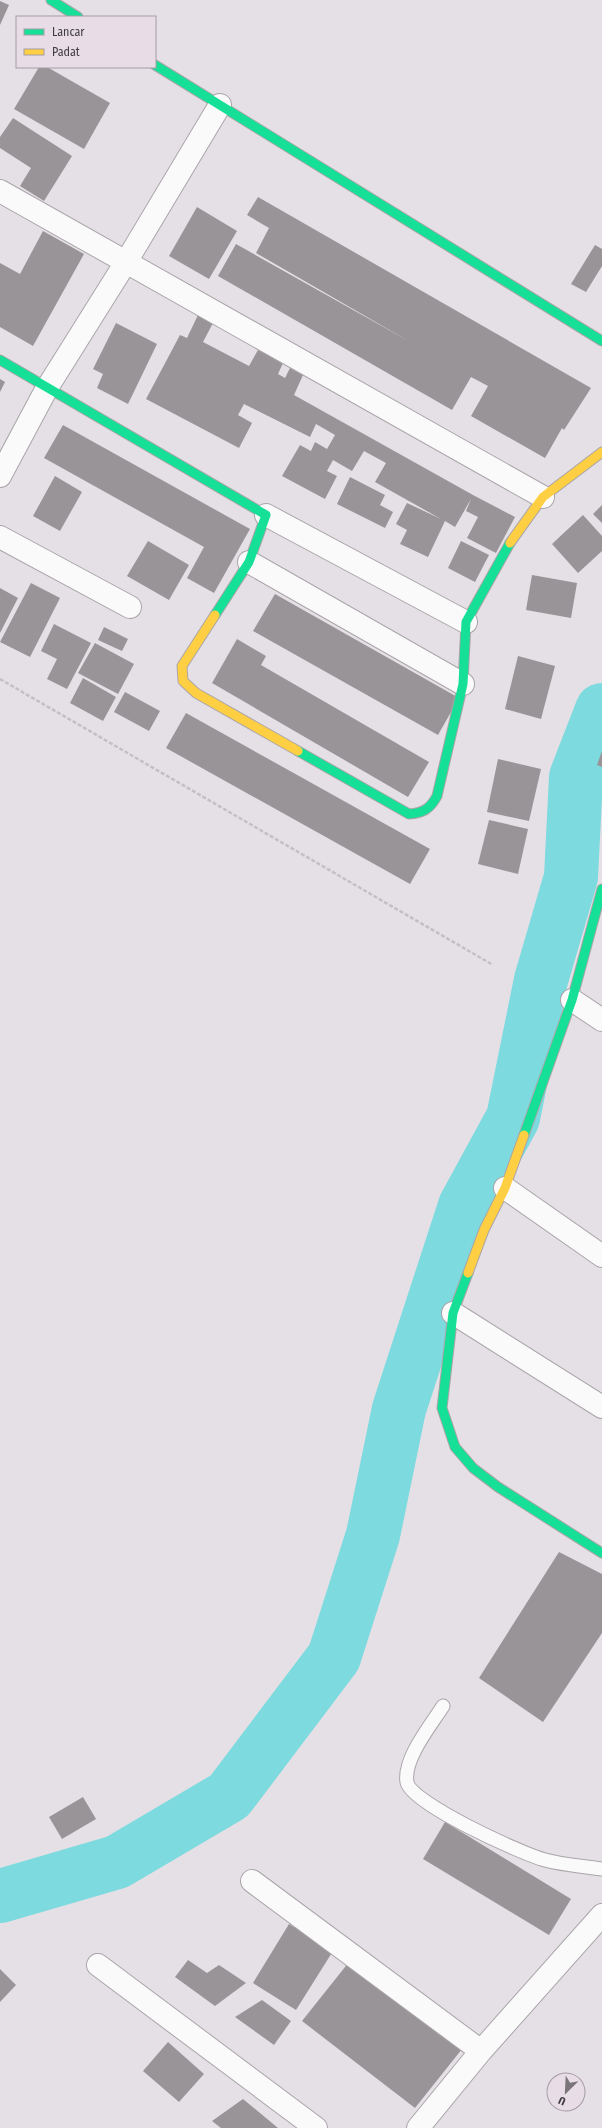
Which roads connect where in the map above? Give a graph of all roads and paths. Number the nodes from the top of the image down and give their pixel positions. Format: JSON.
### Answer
{"nodes":[{"id":1,"x":51,"y":0,"type":"edge"},
{"id":2,"x":76,"y":16,"type":"edge"},
{"id":3,"x":156,"y":66,"type":"edge"},
{"id":4,"x":220,"y":105,"type":"junction"},
{"id":5,"x":0,"y":191,"type":"edge"},
{"id":6,"x":126,"y":262,"type":"junction"},
{"id":7,"x":602,"y":341,"type":"edge"},
{"id":8,"x":0,"y":360,"type":"edge"},
{"id":9,"x":46,"y":388,"type":"junction"},
{"id":10,"x":602,"y":452,"type":"edge"},
{"id":11,"x":0,"y":476,"type":"edge"},
{"id":12,"x":543,"y":497,"type":"junction"},
{"id":13,"x":266,"y":515,"type":"junction"},
{"id":14,"x":0,"y":537,"type":"edge"},
{"id":15,"x":249,"y":562,"type":"junction"},
{"id":16,"x":130,"y":607,"type":"dead end"},
{"id":17,"x":466,"y":622,"type":"junction"},
{"id":18,"x":0,"y":679,"type":"edge"},
{"id":19,"x":463,"y":684,"type":"junction"},
{"id":20,"x":602,"y":890,"type":"edge"},
{"id":21,"x":493,"y":965,"type":"dead end"},
{"id":22,"x":572,"y":1000,"type":"junction"},
{"id":23,"x":602,"y":1020,"type":"edge"},
{"id":24,"x":505,"y":1188,"type":"junction"},
{"id":25,"x":602,"y":1256,"type":"edge"},
{"id":26,"x":453,"y":1313,"type":"junction"},
{"id":27,"x":602,"y":1407,"type":"edge"},
{"id":28,"x":602,"y":1554,"type":"edge"},
{"id":29,"x":442,"y":1706,"type":"dead end"},
{"id":30,"x":602,"y":1869,"type":"edge"},
{"id":31,"x":252,"y":1881,"type":"dead end"},
{"id":32,"x":602,"y":1915,"type":"edge"},
{"id":33,"x":98,"y":1965,"type":"dead end"},
{"id":34,"x":481,"y":2051,"type":"junction"},
{"id":35,"x":316,"y":2128,"type":"edge"},
{"id":36,"x":418,"y":2128,"type":"edge"}],
"edges":[{"from":1,"to":2,"type":"street"},
{"from":3,"to":4,"type":"street"},
{"from":4,"to":6,"type":"street"},
{"from":4,"to":7,"type":"street"},
{"from":5,"to":6,"type":"street"},
{"from":6,"to":9,"type":"street"},
{"from":6,"to":12,"type":"street"},
{"from":8,"to":9,"type":"street"},
{"from":9,"to":11,"type":"street"},
{"from":9,"to":13,"type":"street"},
{"from":10,"to":12,"type":"street"},
{"from":12,"to":17,"type":"street"},
{"from":13,"to":15,"type":"street"},
{"from":13,"to":17,"type":"street"},
{"from":14,"to":16,"type":"street"},
{"from":15,"to":19,"type":"street"},
{"from":15,"to":19,"type":"street"},
{"from":17,"to":19,"type":"street"},
{"from":18,"to":21,"type":"path"},
{"from":20,"to":22,"type":"street"},
{"from":22,"to":23,"type":"street"},
{"from":22,"to":24,"type":"street"},
{"from":24,"to":25,"type":"street"},
{"from":24,"to":26,"type":"street"},
{"from":26,"to":27,"type":"street"},
{"from":26,"to":28,"type":"street"},
{"from":29,"to":30,"type":"lane"},
{"from":31,"to":34,"type":"street"},
{"from":32,"to":34,"type":"street"},
{"from":33,"to":35,"type":"street"},
{"from":34,"to":36,"type":"street"}]}
